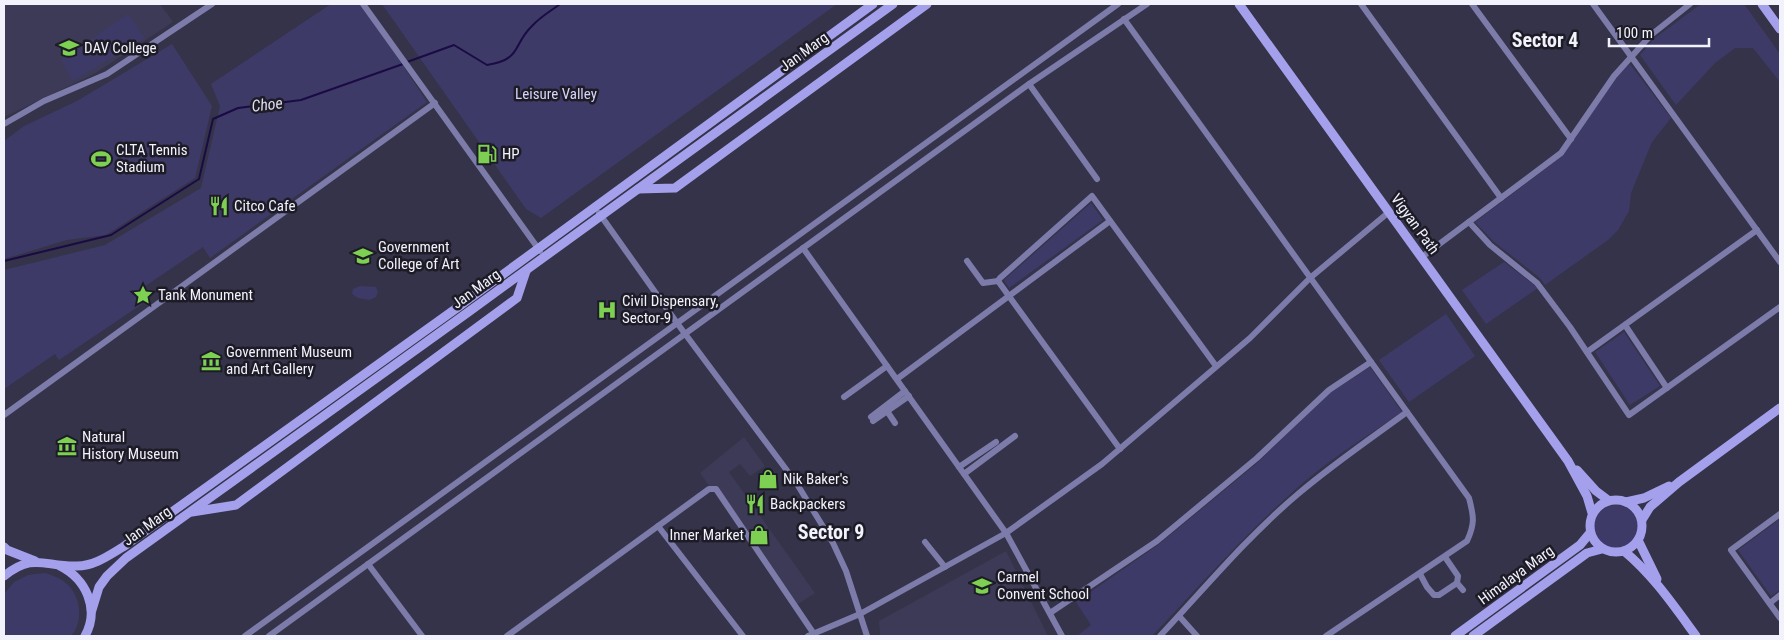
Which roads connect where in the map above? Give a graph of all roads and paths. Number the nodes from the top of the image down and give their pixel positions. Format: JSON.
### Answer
{"nodes":[{"id":1,"x":212,"y":4,"type":"edge"},
{"id":2,"x":363,"y":4,"type":"edge"},
{"id":3,"x":873,"y":4,"type":"edge"},
{"id":4,"x":893,"y":4,"type":"edge"},
{"id":5,"x":927,"y":4,"type":"edge"},
{"id":6,"x":1118,"y":4,"type":"edge"},
{"id":7,"x":1147,"y":4,"type":"edge"},
{"id":8,"x":1239,"y":4,"type":"edge"},
{"id":9,"x":1362,"y":4,"type":"edge"},
{"id":10,"x":1472,"y":4,"type":"edge"},
{"id":11,"x":1593,"y":4,"type":"edge"},
{"id":12,"x":1690,"y":4,"type":"edge"},
{"id":13,"x":1762,"y":4,"type":"edge"},
{"id":14,"x":1124,"y":19,"type":"junction"},
{"id":15,"x":1780,"y":28,"type":"edge"},
{"id":16,"x":1631,"y":56,"type":"junction"},
{"id":17,"x":1030,"y":84,"type":"junction"},
{"id":18,"x":435,"y":103,"type":"junction"},
{"id":19,"x":4,"y":124,"type":"edge"},
{"id":20,"x":1571,"y":139,"type":"junction"},
{"id":21,"x":1097,"y":179,"type":"dead end"},
{"id":22,"x":638,"y":189,"type":"junction"},
{"id":23,"x":1501,"y":198,"type":"junction"},
{"id":24,"x":595,"y":207,"type":"junction"},
{"id":25,"x":1389,"y":212,"type":"junction"},
{"id":26,"x":601,"y":216,"type":"junction"},
{"id":27,"x":1110,"y":221,"type":"junction"},
{"id":28,"x":1469,"y":222,"type":"junction"},
{"id":29,"x":1757,"y":230,"type":"junction"},
{"id":30,"x":539,"y":248,"type":"junction"},
{"id":31,"x":803,"y":248,"type":"junction"},
{"id":32,"x":545,"y":257,"type":"junction"},
{"id":33,"x":1422,"y":257,"type":"junction"},
{"id":34,"x":967,"y":261,"type":"dead end"},
{"id":35,"x":1780,"y":262,"type":"edge"},
{"id":36,"x":526,"y":270,"type":"junction"},
{"id":37,"x":1310,"y":278,"type":"junction"},
{"id":38,"x":998,"y":281,"type":"junction"},
{"id":39,"x":1009,"y":297,"type":"junction"},
{"id":40,"x":1780,"y":307,"type":"edge"},
{"id":41,"x":678,"y":323,"type":"junction"},
{"id":42,"x":1624,"y":325,"type":"junction"},
{"id":43,"x":685,"y":334,"type":"junction"},
{"id":44,"x":1587,"y":352,"type":"junction"},
{"id":45,"x":1371,"y":362,"type":"junction"},
{"id":46,"x":887,"y":366,"type":"junction"},
{"id":47,"x":1216,"y":366,"type":"junction"},
{"id":48,"x":897,"y":379,"type":"junction"},
{"id":49,"x":1667,"y":388,"type":"junction"},
{"id":50,"x":907,"y":393,"type":"junction"},
{"id":51,"x":844,"y":397,"type":"dead end"},
{"id":52,"x":1780,"y":408,"type":"edge"},
{"id":53,"x":887,"y":411,"type":"junction"},
{"id":54,"x":1408,"y":412,"type":"junction"},
{"id":55,"x":4,"y":415,"type":"edge"},
{"id":56,"x":895,"y":423,"type":"dead end"},
{"id":57,"x":1015,"y":436,"type":"dead end"},
{"id":58,"x":996,"y":442,"type":"dead end"},
{"id":59,"x":1120,"y":449,"type":"junction"},
{"id":60,"x":1568,"y":461,"type":"junction"},
{"id":61,"x":959,"y":467,"type":"junction"},
{"id":62,"x":964,"y":474,"type":"junction"},
{"id":63,"x":1678,"y":482,"type":"junction"},
{"id":64,"x":1608,"y":500,"type":"junction"},
{"id":65,"x":1626,"y":502,"type":"junction"},
{"id":66,"x":190,"y":512,"type":"junction"},
{"id":67,"x":1592,"y":513,"type":"junction"},
{"id":68,"x":1780,"y":514,"type":"edge"},
{"id":69,"x":1642,"y":520,"type":"junction"},
{"id":70,"x":658,"y":526,"type":"junction"},
{"id":71,"x":1006,"y":533,"type":"junction"},
{"id":72,"x":1590,"y":533,"type":"junction"},
{"id":73,"x":1638,"y":540,"type":"junction"},
{"id":74,"x":925,"y":542,"type":"dead end"},
{"id":75,"x":4,"y":546,"type":"edge"},
{"id":76,"x":1602,"y":549,"type":"junction"},
{"id":77,"x":1624,"y":551,"type":"junction"},
{"id":78,"x":1445,"y":557,"type":"junction"},
{"id":79,"x":36,"y":561,"type":"junction"},
{"id":80,"x":55,"y":563,"type":"junction"},
{"id":81,"x":368,"y":564,"type":"junction"},
{"id":82,"x":945,"y":567,"type":"junction"},
{"id":83,"x":1420,"y":574,"type":"junction"},
{"id":84,"x":4,"y":576,"type":"edge"},
{"id":85,"x":1457,"y":583,"type":"junction"},
{"id":86,"x":1463,"y":590,"type":"dead end"},
{"id":87,"x":1664,"y":592,"type":"junction"},
{"id":88,"x":1780,"y":595,"type":"edge"},
{"id":89,"x":1770,"y":603,"type":"junction"},
{"id":90,"x":92,"y":610,"type":"junction"},
{"id":91,"x":1050,"y":613,"type":"junction"},
{"id":92,"x":860,"y":614,"type":"junction"},
{"id":93,"x":1179,"y":616,"type":"junction"},
{"id":94,"x":1780,"y":618,"type":"edge"},
{"id":95,"x":88,"y":634,"type":"edge"},
{"id":96,"x":811,"y":635,"type":"edge"},
{"id":97,"x":245,"y":636,"type":"edge"},
{"id":98,"x":269,"y":636,"type":"edge"},
{"id":99,"x":422,"y":636,"type":"edge"},
{"id":100,"x":507,"y":636,"type":"edge"},
{"id":101,"x":743,"y":636,"type":"edge"},
{"id":102,"x":867,"y":636,"type":"edge"},
{"id":103,"x":1062,"y":636,"type":"edge"},
{"id":104,"x":1160,"y":636,"type":"edge"},
{"id":105,"x":1197,"y":636,"type":"edge"},
{"id":106,"x":1326,"y":636,"type":"edge"},
{"id":107,"x":1455,"y":636,"type":"edge"},
{"id":108,"x":1473,"y":636,"type":"edge"},
{"id":109,"x":1696,"y":636,"type":"edge"}],
"edges":[{"from":1,"to":19,"type":"street"},
{"from":2,"to":18,"type":"street"},
{"from":3,"to":24,"type":"main road","name":"Jan Marg"},
{"from":4,"to":22,"type":"main road","name":"Jan Marg"},
{"from":5,"to":22,"type":"main road"},
{"from":6,"to":41,"type":"street"},
{"from":7,"to":14,"type":"street"},
{"from":8,"to":25,"type":"main road","name":"Vigyan Path"},
{"from":9,"to":23,"type":"street"},
{"from":10,"to":20,"type":"street"},
{"from":11,"to":16,"type":"street"},
{"from":12,"to":16,"type":"street"},
{"from":13,"to":15,"type":"main road"},
{"from":14,"to":17,"type":"street"},
{"from":14,"to":37,"type":"street"},
{"from":16,"to":20,"type":"street"},
{"from":16,"to":29,"type":"street"},
{"from":17,"to":21,"type":"street"},
{"from":17,"to":31,"type":"street"},
{"from":18,"to":30,"type":"street"},
{"from":18,"to":55,"type":"street"},
{"from":20,"to":23,"type":"street"},
{"from":22,"to":26,"type":"main road","name":"Jan Marg"},
{"from":23,"to":28,"type":"street"},
{"from":24,"to":26,"type":"street"},
{"from":24,"to":30,"type":"main road","name":"Jan Marg"},
{"from":25,"to":33,"type":"main road","name":"Vigyan Path"},
{"from":25,"to":37,"type":"street"},
{"from":26,"to":32,"type":"main road","name":"Jan Marg"},
{"from":26,"to":41,"type":"street"},
{"from":27,"to":38,"type":"street"},
{"from":27,"to":39,"type":"street"},
{"from":27,"to":47,"type":"street"},
{"from":28,"to":33,"type":"street"},
{"from":28,"to":44,"type":"street"},
{"from":29,"to":35,"type":"street"},
{"from":29,"to":42,"type":"street"},
{"from":30,"to":32,"type":"street"},
{"from":30,"to":80,"type":"main road","name":"Jan Marg"},
{"from":31,"to":43,"type":"street"},
{"from":31,"to":46,"type":"street"},
{"from":32,"to":36,"type":"main road","name":"Jan Marg"},
{"from":33,"to":60,"type":"main road","name":"Vigyan Path"},
{"from":34,"to":38,"type":"street"},
{"from":36,"to":66,"type":"main road","name":"Jan Marg"},
{"from":36,"to":66,"type":"main road"},
{"from":37,"to":45,"type":"street"},
{"from":37,"to":47,"type":"street"},
{"from":38,"to":39,"type":"street"},
{"from":39,"to":48,"type":"street"},
{"from":39,"to":59,"type":"street"},
{"from":40,"to":49,"type":"street"},
{"from":41,"to":43,"type":"street"},
{"from":41,"to":97,"type":"street"},
{"from":42,"to":44,"type":"street"},
{"from":42,"to":49,"type":"street"},
{"from":43,"to":81,"type":"street"},
{"from":43,"to":92,"type":"street"},
{"from":44,"to":49,"type":"street"},
{"from":45,"to":54,"type":"street"},
{"from":45,"to":91,"type":"street"},
{"from":46,"to":48,"type":"street"},
{"from":46,"to":51,"type":"street"},
{"from":47,"to":59,"type":"street"},
{"from":48,"to":50,"type":"street"},
{"from":50,"to":53,"type":"street"},
{"from":50,"to":53,"type":"street"},
{"from":50,"to":61,"type":"street"},
{"from":52,"to":63,"type":"main road"},
{"from":53,"to":56,"type":"street"},
{"from":54,"to":78,"type":"street"},
{"from":54,"to":93,"type":"street"},
{"from":57,"to":62,"type":"street"},
{"from":58,"to":61,"type":"street"},
{"from":59,"to":71,"type":"street"},
{"from":60,"to":64,"type":"main road","name":"Vigyan Path"},
{"from":60,"to":67,"type":"main road","name":"Vigyan Path"},
{"from":61,"to":62,"type":"street"},
{"from":62,"to":71,"type":"street"},
{"from":63,"to":65,"type":"main road"},
{"from":63,"to":69,"type":"main road"},
{"from":64,"to":65,"type":"main road"},
{"from":64,"to":67,"type":"main road"},
{"from":65,"to":69,"type":"main road"},
{"from":66,"to":90,"type":"main road","name":"Jan Marg"},
{"from":67,"to":72,"type":"main road"},
{"from":68,"to":89,"type":"street"},
{"from":69,"to":73,"type":"main road"},
{"from":70,"to":96,"type":"street"},
{"from":70,"to":100,"type":"street"},
{"from":70,"to":101,"type":"street"},
{"from":71,"to":82,"type":"street"},
{"from":71,"to":91,"type":"street"},
{"from":72,"to":76,"type":"main road"},
{"from":72,"to":107,"type":"main road","name":"Himalaya Marg"},
{"from":73,"to":77,"type":"main road"},
{"from":73,"to":87,"type":"main road"},
{"from":74,"to":82,"type":"street"},
{"from":75,"to":79,"type":"main road"},
{"from":76,"to":77,"type":"main road"},
{"from":76,"to":108,"type":"main road","name":"Himalaya Marg"},
{"from":77,"to":87,"type":"main road"},
{"from":78,"to":83,"type":"street"},
{"from":78,"to":85,"type":"street"},
{"from":79,"to":80,"type":"main road","name":"Jan Marg"},
{"from":79,"to":84,"type":"main road"},
{"from":80,"to":90,"type":"main road"},
{"from":81,"to":98,"type":"street"},
{"from":81,"to":99,"type":"street"},
{"from":82,"to":92,"type":"street"},
{"from":83,"to":85,"type":"street"},
{"from":83,"to":106,"type":"street"},
{"from":85,"to":86,"type":"street"},
{"from":87,"to":109,"type":"main road"},
{"from":88,"to":89,"type":"street"},
{"from":89,"to":94,"type":"street"},
{"from":90,"to":95,"type":"main road"},
{"from":91,"to":103,"type":"street"},
{"from":92,"to":96,"type":"street"},
{"from":92,"to":102,"type":"street"},
{"from":93,"to":104,"type":"street"},
{"from":93,"to":105,"type":"street"}]}
